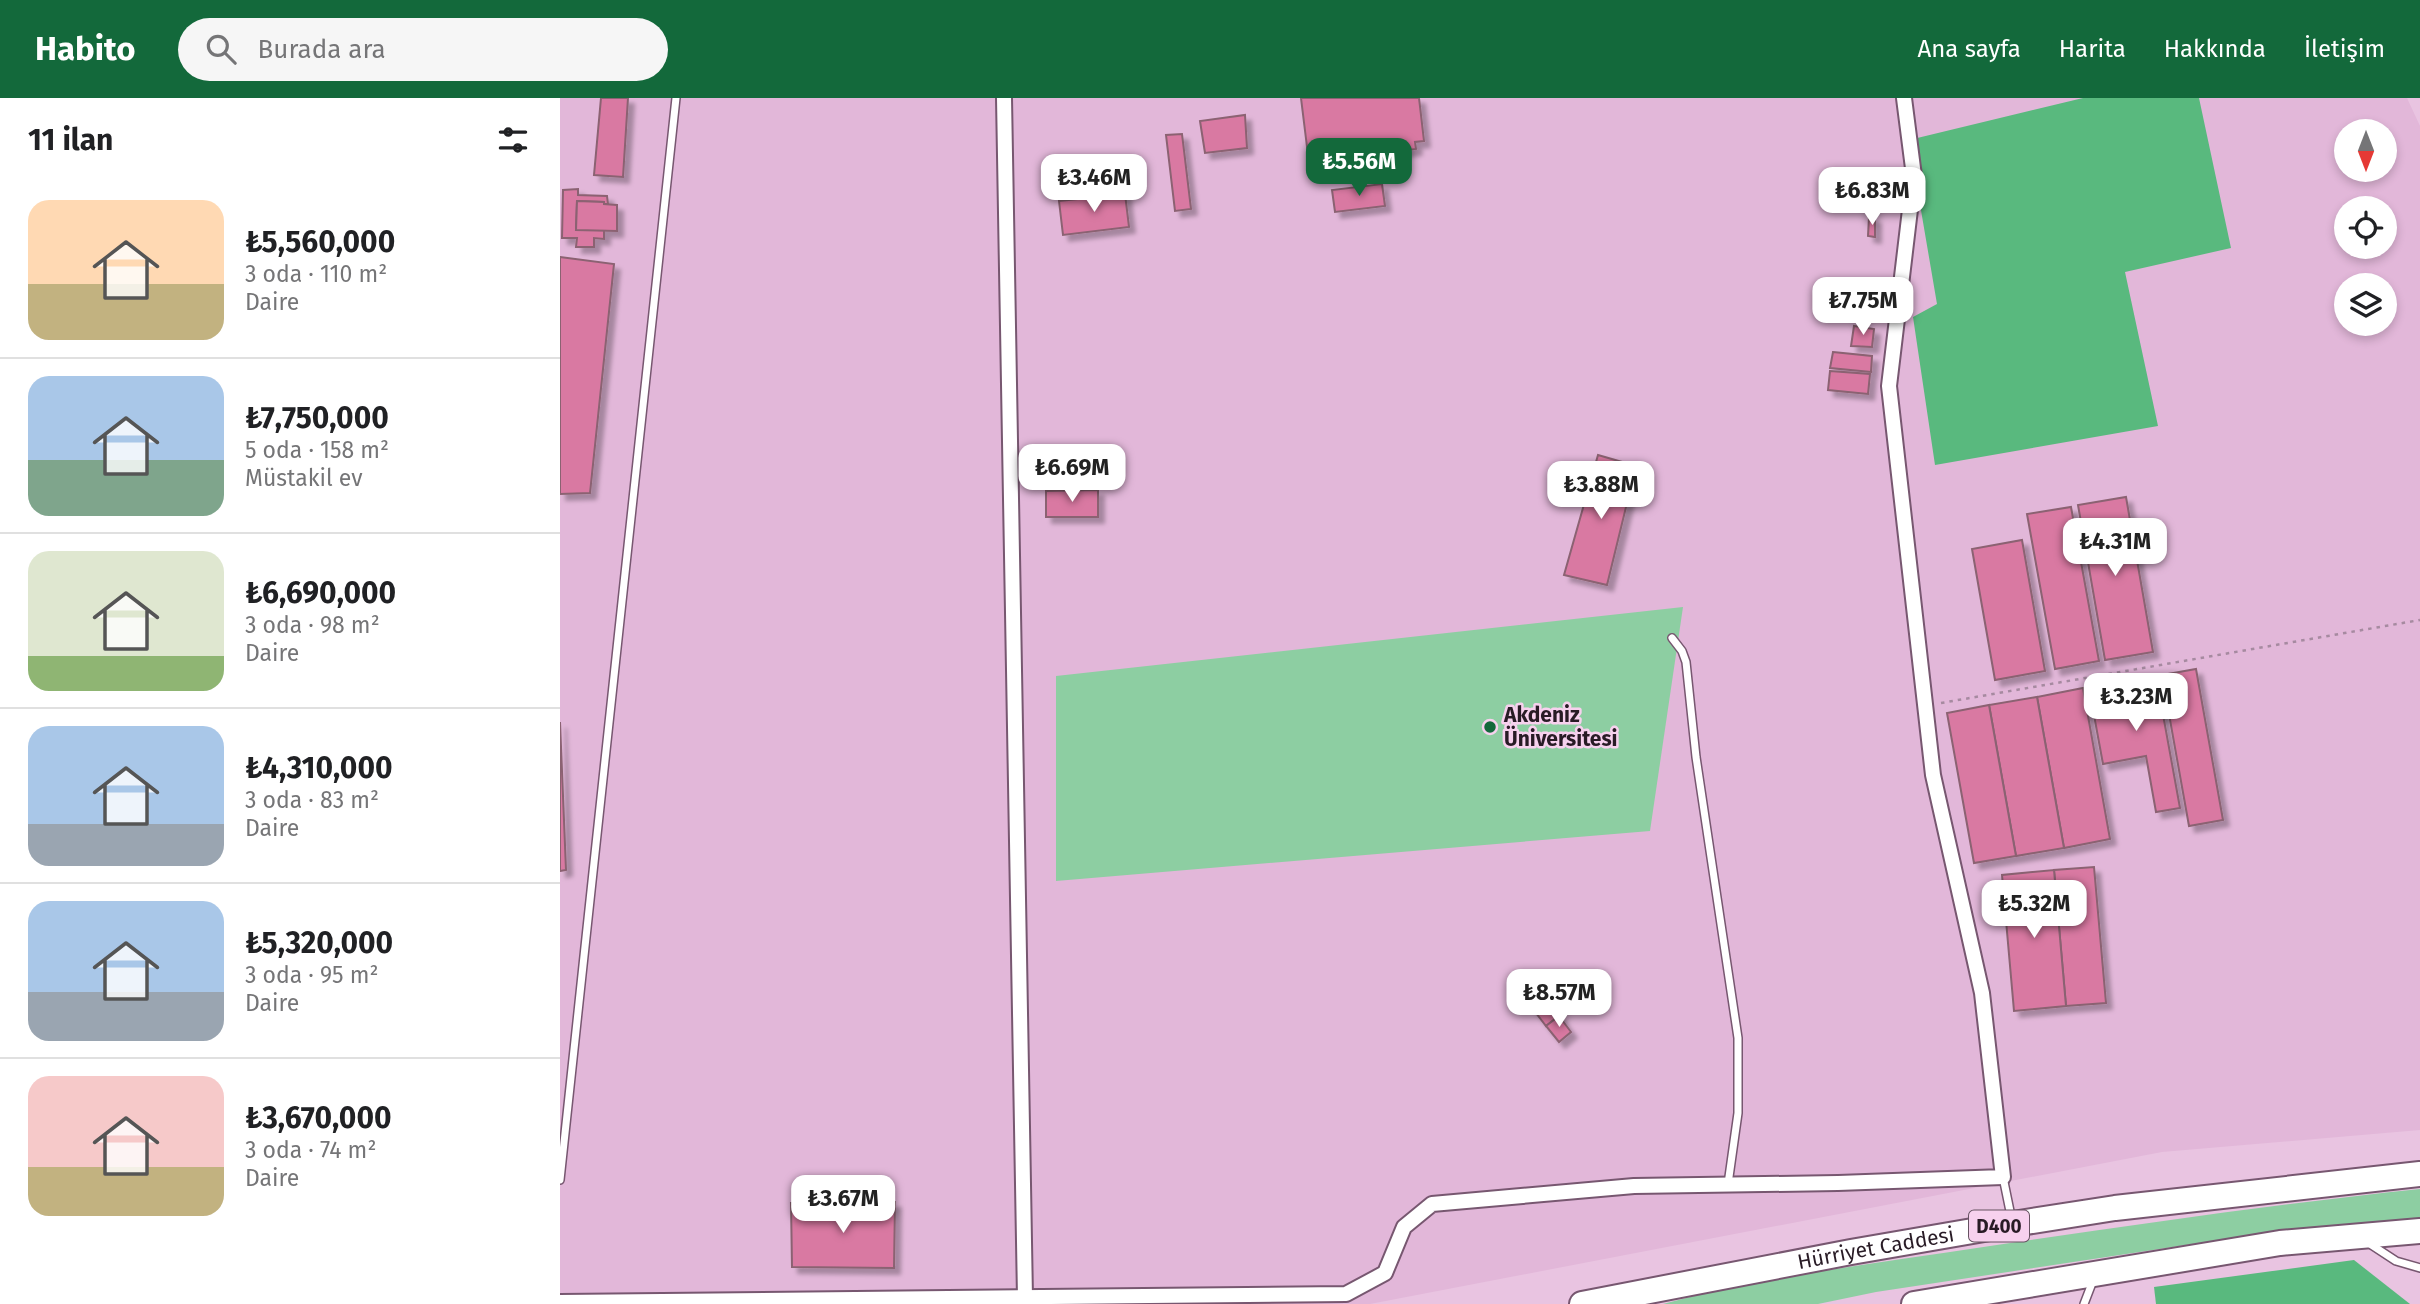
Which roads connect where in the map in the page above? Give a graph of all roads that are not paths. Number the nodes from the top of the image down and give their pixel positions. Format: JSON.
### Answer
{"nodes":[{"id":1,"x":676,"y":98,"type":"edge"},
{"id":2,"x":1004,"y":98,"type":"edge"},
{"id":3,"x":1904,"y":98,"type":"edge"},
{"id":4,"x":1672,"y":638,"type":"dead end"},
{"id":5,"x":2420,"y":1174,"type":"edge"},
{"id":6,"x":2003,"y":1177,"type":"junction"},
{"id":7,"x":560,"y":1180,"type":"edge"},
{"id":8,"x":1728,"y":1185,"type":"junction"},
{"id":9,"x":2013,"y":1224,"type":"junction"},
{"id":10,"x":2420,"y":1231,"type":"edge"},
{"id":11,"x":2358,"y":1236,"type":"junction"},
{"id":12,"x":2420,"y":1268,"type":"edge"},
{"id":13,"x":2095,"y":1273,"type":"junction"},
{"id":14,"x":1025,"y":1298,"type":"junction"},
{"id":15,"x":560,"y":1302,"type":"edge"},
{"id":16,"x":1928,"y":1303,"type":"edge"},
{"id":17,"x":1582,"y":1304,"type":"edge"},
{"id":18,"x":2084,"y":1304,"type":"edge"}],
"edges":[{"from":1,"to":7,"type":"lane"},
{"from":2,"to":14,"type":"street"},
{"from":3,"to":6,"type":"street"},
{"from":4,"to":8,"type":"lane"},
{"from":5,"to":9,"type":"highway","name":"Hürriyet Caddesi","number":"D400"},
{"from":6,"to":8,"type":"street"},
{"from":6,"to":9,"type":"lane"},
{"from":8,"to":14,"type":"street"},
{"from":9,"to":17,"type":"highway","name":"Hürriyet Caddesi","number":"D400"},
{"from":10,"to":11,"type":"highway"},
{"from":11,"to":12,"type":"lane"},
{"from":11,"to":13,"type":"highway"},
{"from":13,"to":16,"type":"highway"},
{"from":13,"to":18,"type":"lane"},
{"from":14,"to":15,"type":"street"}]}
